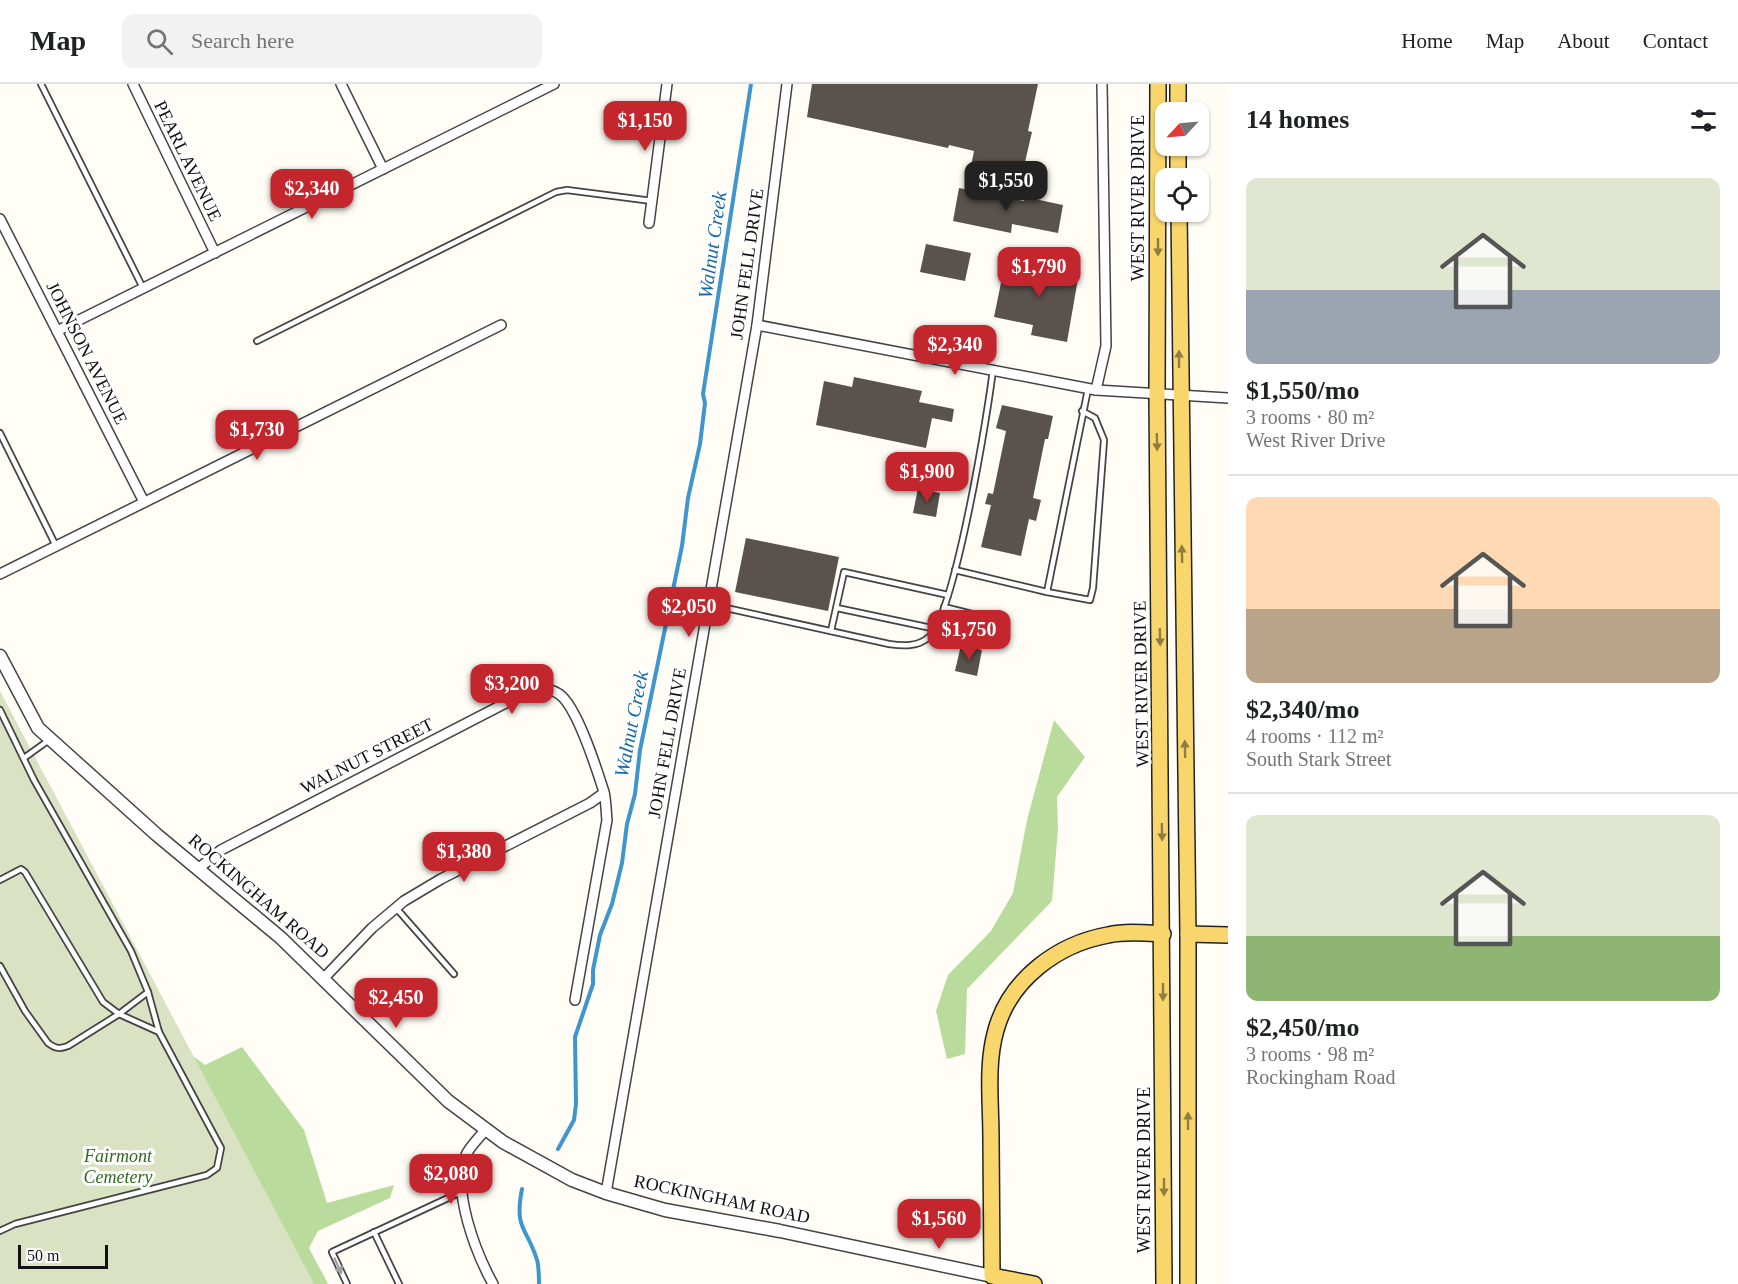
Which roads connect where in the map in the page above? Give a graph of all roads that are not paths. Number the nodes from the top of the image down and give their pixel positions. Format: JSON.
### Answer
{"nodes":[{"id":1,"x":41,"y":84,"type":"edge"},
{"id":2,"x":133,"y":84,"type":"edge"},
{"id":3,"x":341,"y":84,"type":"edge"},
{"id":4,"x":554,"y":84,"type":"edge"},
{"id":5,"x":667,"y":84,"type":"edge"},
{"id":6,"x":787,"y":84,"type":"edge"},
{"id":7,"x":1102,"y":84,"type":"edge"},
{"id":8,"x":1158,"y":84,"type":"edge"},
{"id":9,"x":1178,"y":84,"type":"edge"},
{"id":10,"x":1178,"y":102,"type":"edge"},
{"id":11,"x":384,"y":169,"type":"junction"},
{"id":12,"x":652,"y":201,"type":"junction"},
{"id":13,"x":0,"y":219,"type":"edge"},
{"id":14,"x":1179,"y":222,"type":"edge"},
{"id":15,"x":649,"y":223,"type":"dead end"},
{"id":16,"x":215,"y":253,"type":"junction"},
{"id":17,"x":143,"y":289,"type":"junction"},
{"id":18,"x":501,"y":325,"type":"dead end"},
{"id":19,"x":757,"y":325,"type":"junction"},
{"id":20,"x":57,"y":331,"type":"junction"},
{"id":21,"x":257,"y":341,"type":"dead end"},
{"id":22,"x":993,"y":369,"type":"junction"},
{"id":23,"x":1092,"y":390,"type":"junction"},
{"id":24,"x":1157,"y":395,"type":"junction"},
{"id":25,"x":1180,"y":396,"type":"junction"},
{"id":26,"x":1228,"y":398,"type":"edge"},
{"id":27,"x":1082,"y":411,"type":"junction"},
{"id":28,"x":0,"y":433,"type":"edge"},
{"id":29,"x":144,"y":502,"type":"junction"},
{"id":30,"x":56,"y":546,"type":"junction"},
{"id":31,"x":955,"y":570,"type":"junction"},
{"id":32,"x":0,"y":574,"type":"edge"},
{"id":33,"x":1047,"y":592,"type":"junction"},
{"id":34,"x":948,"y":595,"type":"junction"},
{"id":35,"x":708,"y":604,"type":"junction"},
{"id":36,"x":944,"y":607,"type":"junction"},
{"id":37,"x":837,"y":608,"type":"junction"},
{"id":38,"x":984,"y":617,"type":"dead end"},
{"id":39,"x":936,"y":629,"type":"junction"},
{"id":40,"x":831,"y":631,"type":"junction"},
{"id":41,"x":0,"y":656,"type":"edge"},
{"id":42,"x":0,"y":710,"type":"edge"},
{"id":43,"x":50,"y":740,"type":"junction"},
{"id":44,"x":24,"y":758,"type":"junction"},
{"id":45,"x":604,"y":793,"type":"junction"},
{"id":46,"x":198,"y":868,"type":"junction"},
{"id":47,"x":0,"y":880,"type":"edge"},
{"id":48,"x":396,"y":908,"type":"junction"},
{"id":49,"x":1163,"y":934,"type":"junction"},
{"id":50,"x":1188,"y":934,"type":"junction"},
{"id":51,"x":1228,"y":935,"type":"edge"},
{"id":52,"x":0,"y":966,"type":"edge"},
{"id":53,"x":454,"y":974,"type":"dead end"},
{"id":54,"x":324,"y":978,"type":"junction"},
{"id":55,"x":148,"y":992,"type":"junction"},
{"id":56,"x":576,"y":1000,"type":"dead end"},
{"id":57,"x":119,"y":1014,"type":"junction"},
{"id":58,"x":159,"y":1032,"type":"junction"},
{"id":59,"x":486,"y":1129,"type":"junction"},
{"id":60,"x":461,"y":1192,"type":"junction"},
{"id":61,"x":606,"y":1194,"type":"junction"},
{"id":62,"x":0,"y":1231,"type":"edge"},
{"id":63,"x":374,"y":1232,"type":"junction"},
{"id":64,"x":992,"y":1276,"type":"junction"},
{"id":65,"x":347,"y":1284,"type":"edge"},
{"id":66,"x":399,"y":1284,"type":"edge"},
{"id":67,"x":494,"y":1284,"type":"edge"},
{"id":68,"x":1034,"y":1284,"type":"edge"},
{"id":69,"x":1164,"y":1284,"type":"edge"},
{"id":70,"x":1188,"y":1284,"type":"edge"}],
"edges":[{"from":1,"to":17,"type":"lane"},
{"from":2,"to":16,"type":"street","name":"PEARL AVENUE"},
{"from":3,"to":11,"type":"street"},
{"from":4,"to":11,"type":"street"},
{"from":5,"to":12,"type":"street"},
{"from":6,"to":19,"type":"street","name":"JOHN FELL DRIVE"},
{"from":7,"to":23,"type":"street","name":"WEST RIVER DRIVE"},
{"from":8,"to":24,"type":"main road","name":"WEST RIVER DRIVE","one_way":true},
{"from":9,"to":10,"type":"main road"},
{"from":11,"to":16,"type":"street"},
{"from":12,"to":15,"type":"street"},
{"from":12,"to":21,"type":"lane"},
{"from":13,"to":20,"type":"street","name":"JOHNSON AVENUE"},
{"from":25,"to":14,"type":"main road","one_way":true},
{"from":16,"to":17,"type":"street"},
{"from":17,"to":20,"type":"street"},
{"from":18,"to":29,"type":"street"},
{"from":19,"to":22,"type":"street"},
{"from":19,"to":35,"type":"street","name":"JOHN FELL DRIVE"},
{"from":20,"to":29,"type":"street","name":"JOHNSON AVENUE"},
{"from":22,"to":23,"type":"street"},
{"from":22,"to":31,"type":"lane"},
{"from":23,"to":24,"type":"street"},
{"from":23,"to":27,"type":"lane"},
{"from":24,"to":25,"type":"street"},
{"from":24,"to":49,"type":"main road","name":"WEST RIVER DRIVE","one_way":true},
{"from":25,"to":26,"type":"street"},
{"from":50,"to":25,"type":"main road","one_way":true},
{"from":27,"to":33,"type":"lane"},
{"from":27,"to":33,"type":"lane"},
{"from":28,"to":30,"type":"lane"},
{"from":29,"to":30,"type":"street"},
{"from":30,"to":32,"type":"street"},
{"from":31,"to":33,"type":"lane"},
{"from":31,"to":34,"type":"lane"},
{"from":34,"to":36,"type":"lane"},
{"from":34,"to":37,"type":"lane"},
{"from":35,"to":40,"type":"lane"},
{"from":35,"to":61,"type":"street","name":"JOHN FELL DRIVE"},
{"from":36,"to":38,"type":"lane"},
{"from":36,"to":39,"type":"lane"},
{"from":37,"to":39,"type":"lane"},
{"from":37,"to":40,"type":"lane"},
{"from":39,"to":40,"type":"lane"},
{"from":41,"to":43,"type":"street","name":"ROCKINGHAM ROAD"},
{"from":42,"to":44,"type":"lane"},
{"from":43,"to":44,"type":"lane"},
{"from":43,"to":46,"type":"street","name":"ROCKINGHAM ROAD"},
{"from":44,"to":55,"type":"lane"},
{"from":45,"to":46,"type":"street","name":"WALNUT STREET"},
{"from":45,"to":48,"type":"street"},
{"from":45,"to":56,"type":"street","name":"WALNUT STREET"},
{"from":46,"to":54,"type":"street","name":"ROCKINGHAM ROAD"},
{"from":47,"to":57,"type":"lane"},
{"from":48,"to":53,"type":"lane"},
{"from":48,"to":54,"type":"street"},
{"from":49,"to":64,"type":"main road"},
{"from":49,"to":69,"type":"main road","name":"WEST RIVER DRIVE","one_way":true},
{"from":50,"to":51,"type":"main road"},
{"from":70,"to":50,"type":"main road","one_way":true},
{"from":52,"to":57,"type":"lane"},
{"from":54,"to":59,"type":"street","name":"ROCKINGHAM ROAD"},
{"from":55,"to":57,"type":"lane"},
{"from":55,"to":58,"type":"lane"},
{"from":57,"to":58,"type":"lane"},
{"from":58,"to":62,"type":"lane"},
{"from":59,"to":60,"type":"street"},
{"from":59,"to":61,"type":"street","name":"ROCKINGHAM ROAD"},
{"from":60,"to":63,"type":"lane"},
{"from":60,"to":67,"type":"street"},
{"from":61,"to":64,"type":"street","name":"ROCKINGHAM ROAD"},
{"from":63,"to":65,"type":"lane","one_way":true},
{"from":63,"to":66,"type":"lane"},
{"from":64,"to":68,"type":"main road","name":"ROCKINGHAM ROAD"}]}
